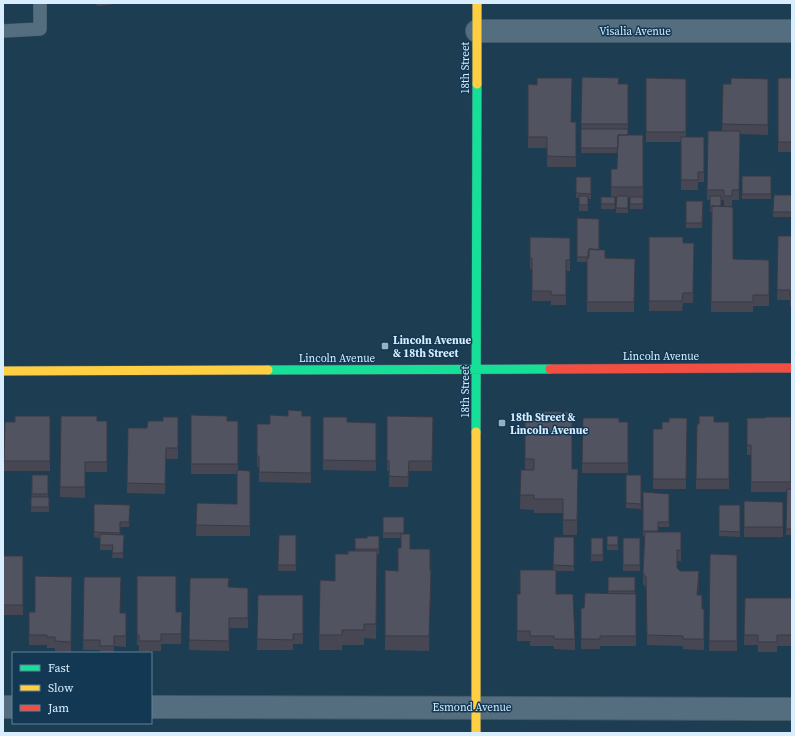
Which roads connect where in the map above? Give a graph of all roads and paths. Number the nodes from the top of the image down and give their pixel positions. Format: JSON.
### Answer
{"nodes":[{"id":1,"x":40,"y":3,"type":"edge"},
{"id":2,"x":477,"y":3,"type":"edge"},
{"id":3,"x":3,"y":31,"type":"edge"},
{"id":4,"x":477,"y":31,"type":"junction"},
{"id":5,"x":792,"y":31,"type":"edge"},
{"id":6,"x":792,"y":368,"type":"edge"},
{"id":7,"x":477,"y":369,"type":"junction"},
{"id":8,"x":3,"y":371,"type":"edge"},
{"id":9,"x":152,"y":707,"type":"edge"},
{"id":10,"x":476,"y":707,"type":"junction"},
{"id":11,"x":792,"y":709,"type":"edge"},
{"id":12,"x":476,"y":733,"type":"edge"}],
"edges":[{"from":1,"to":3,"type":"lane"},
{"from":2,"to":4,"type":"street","name":"18th Street"},
{"from":4,"to":5,"type":"street","name":"Visalia Avenue"},
{"from":4,"to":7,"type":"street","name":"18th Street"},
{"from":6,"to":7,"type":"street","name":"Lincoln Avenue"},
{"from":7,"to":8,"type":"street","name":"Lincoln Avenue"},
{"from":7,"to":10,"type":"street","name":"18th Street"},
{"from":9,"to":10,"type":"street","name":"Esmond Avenue"},
{"from":10,"to":11,"type":"street","name":"Esmond Avenue"},
{"from":10,"to":12,"type":"street","name":"18th Street"}]}
